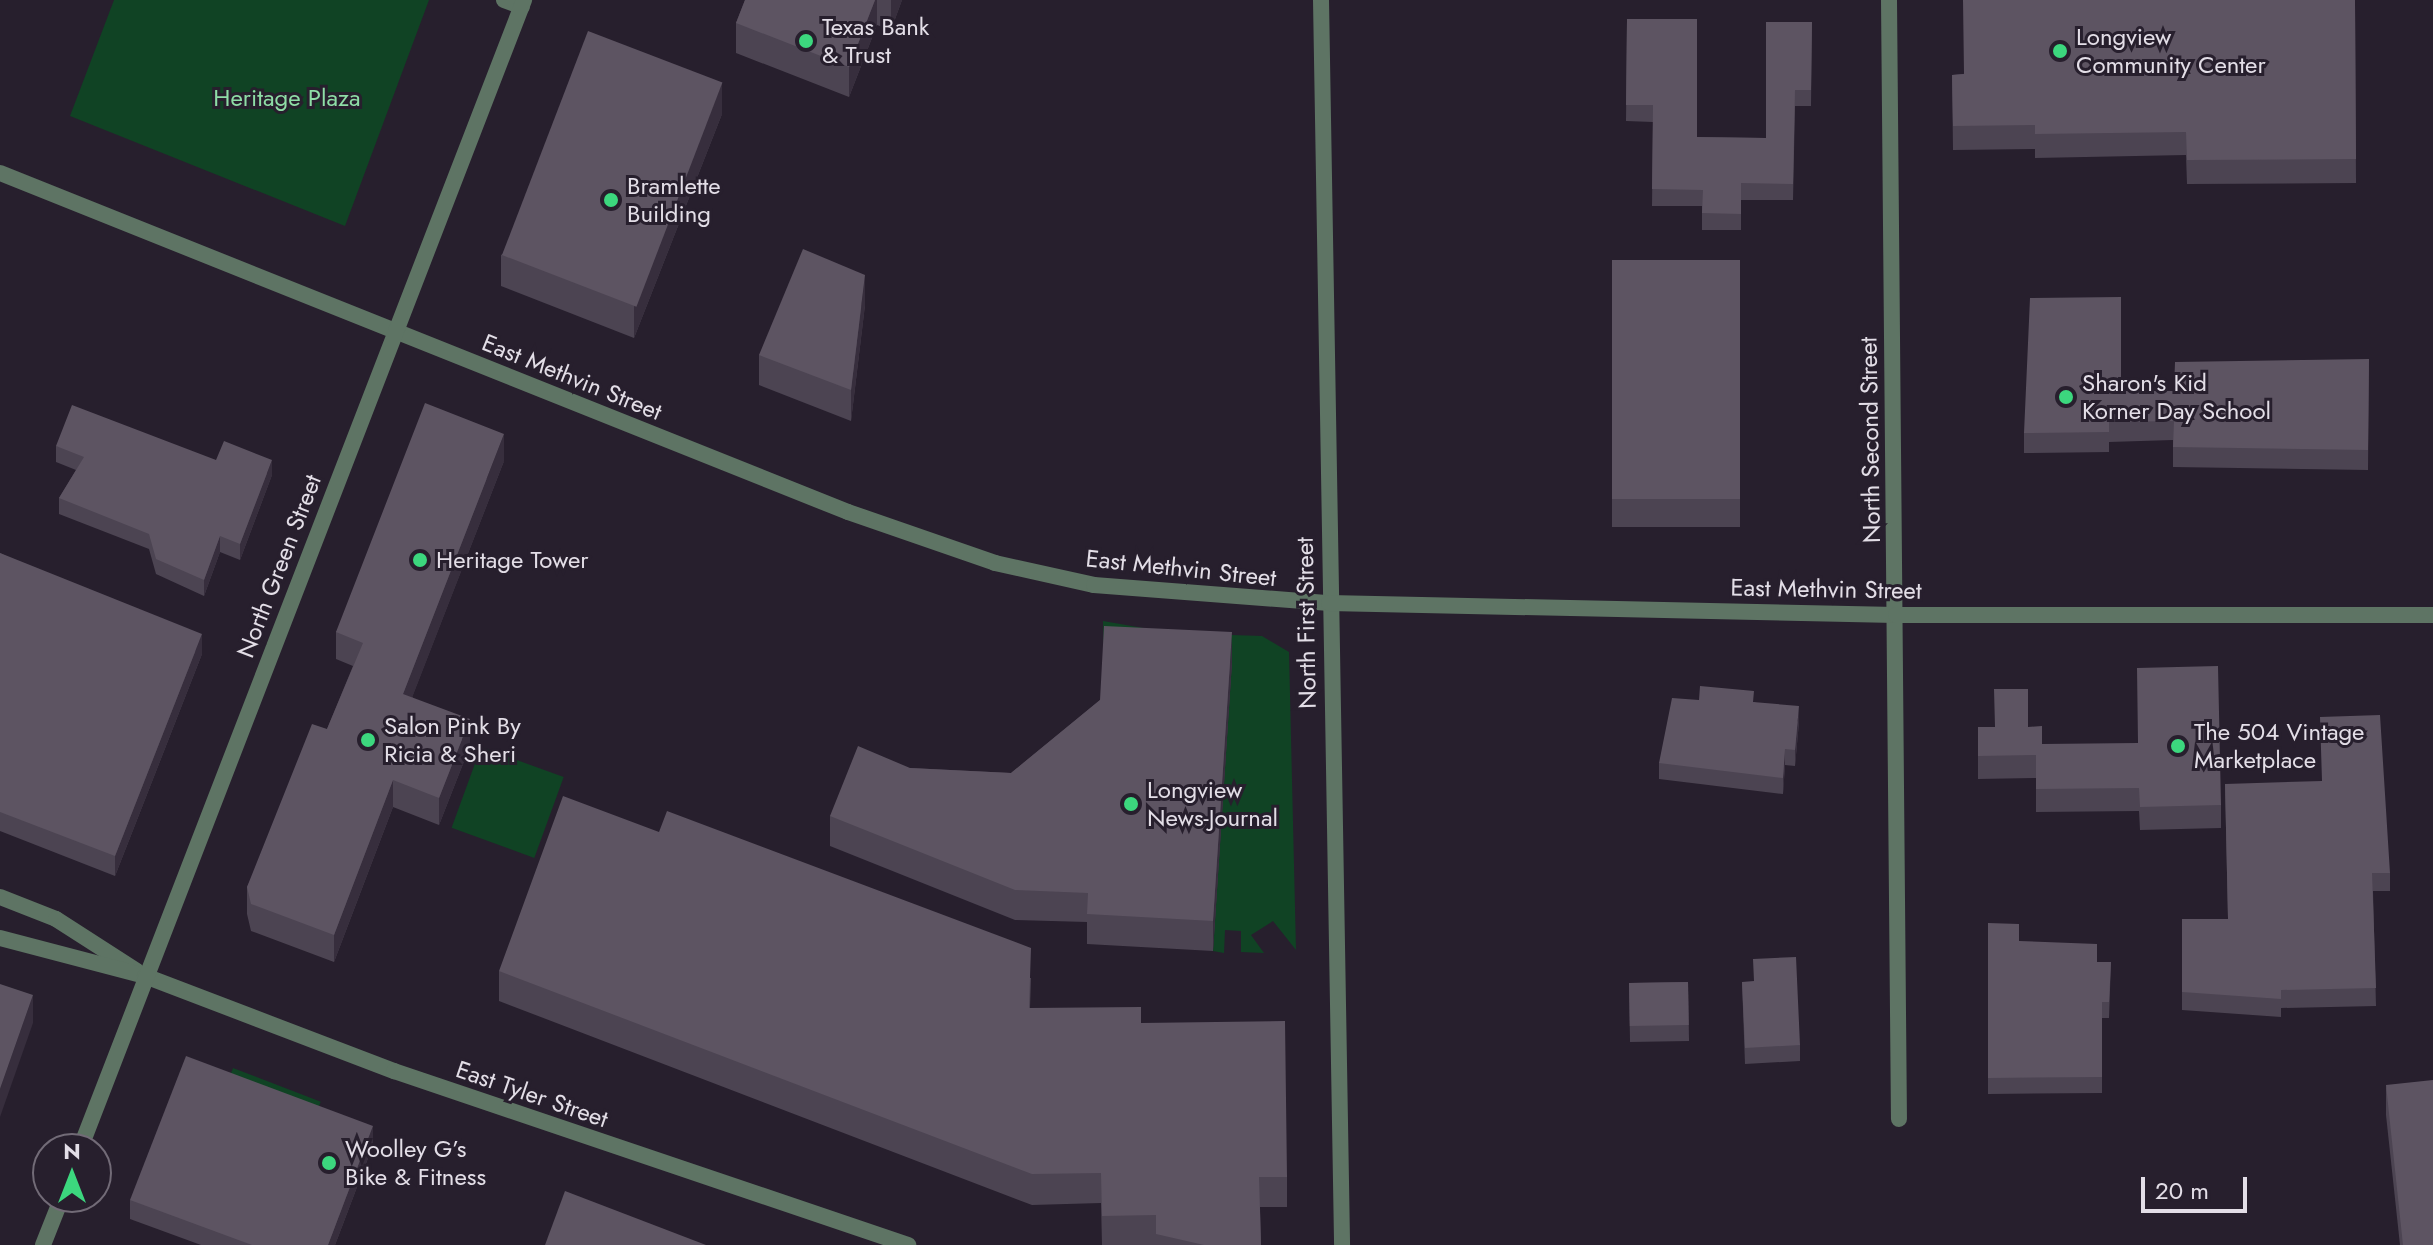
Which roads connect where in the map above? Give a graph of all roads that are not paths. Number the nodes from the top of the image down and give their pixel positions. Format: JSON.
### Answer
{"nodes":[{"id":1,"x":504,"y":0,"type":"edge"},
{"id":2,"x":1321,"y":0,"type":"edge"},
{"id":3,"x":1889,"y":0,"type":"edge"},
{"id":4,"x":523,"y":4,"type":"edge"},
{"id":5,"x":0,"y":173,"type":"edge"},
{"id":6,"x":394,"y":332,"type":"junction"},
{"id":7,"x":1329,"y":603,"type":"junction"},
{"id":8,"x":1896,"y":615,"type":"junction"},
{"id":9,"x":2433,"y":615,"type":"edge"},
{"id":10,"x":0,"y":897,"type":"edge"},
{"id":11,"x":0,"y":938,"type":"edge"},
{"id":12,"x":145,"y":976,"type":"junction"},
{"id":13,"x":1899,"y":1119,"type":"dead end"},
{"id":14,"x":86,"y":1133,"type":"edge"},
{"id":15,"x":56,"y":1213,"type":"edge"},
{"id":16,"x":43,"y":1245,"type":"edge"},
{"id":17,"x":908,"y":1245,"type":"edge"},
{"id":18,"x":1342,"y":1245,"type":"edge"}],
"edges":[{"from":1,"to":4,"type":"street"},
{"from":2,"to":7,"type":"street","name":"North First Street"},
{"from":3,"to":8,"type":"street","name":"North Second Street"},
{"from":4,"to":6,"type":"street","name":"North Green Street"},
{"from":5,"to":6,"type":"street","name":"East Methvin Street"},
{"from":6,"to":7,"type":"street","name":"East Methvin Street"},
{"from":6,"to":12,"type":"street","name":"North Green Street"},
{"from":7,"to":8,"type":"street","name":"East Methvin Street"},
{"from":7,"to":18,"type":"street","name":"North First Street"},
{"from":8,"to":9,"type":"street","name":"East Methvin Street"},
{"from":8,"to":13,"type":"street","name":"North Second Street"},
{"from":10,"to":12,"type":"street","name":"East Tyler Street"},
{"from":11,"to":12,"type":"street","name":"East Tyler Street"},
{"from":12,"to":14,"type":"street","name":"North Green Street"},
{"from":12,"to":17,"type":"street","name":"East Tyler Street"},
{"from":15,"to":16,"type":"street"}]}
